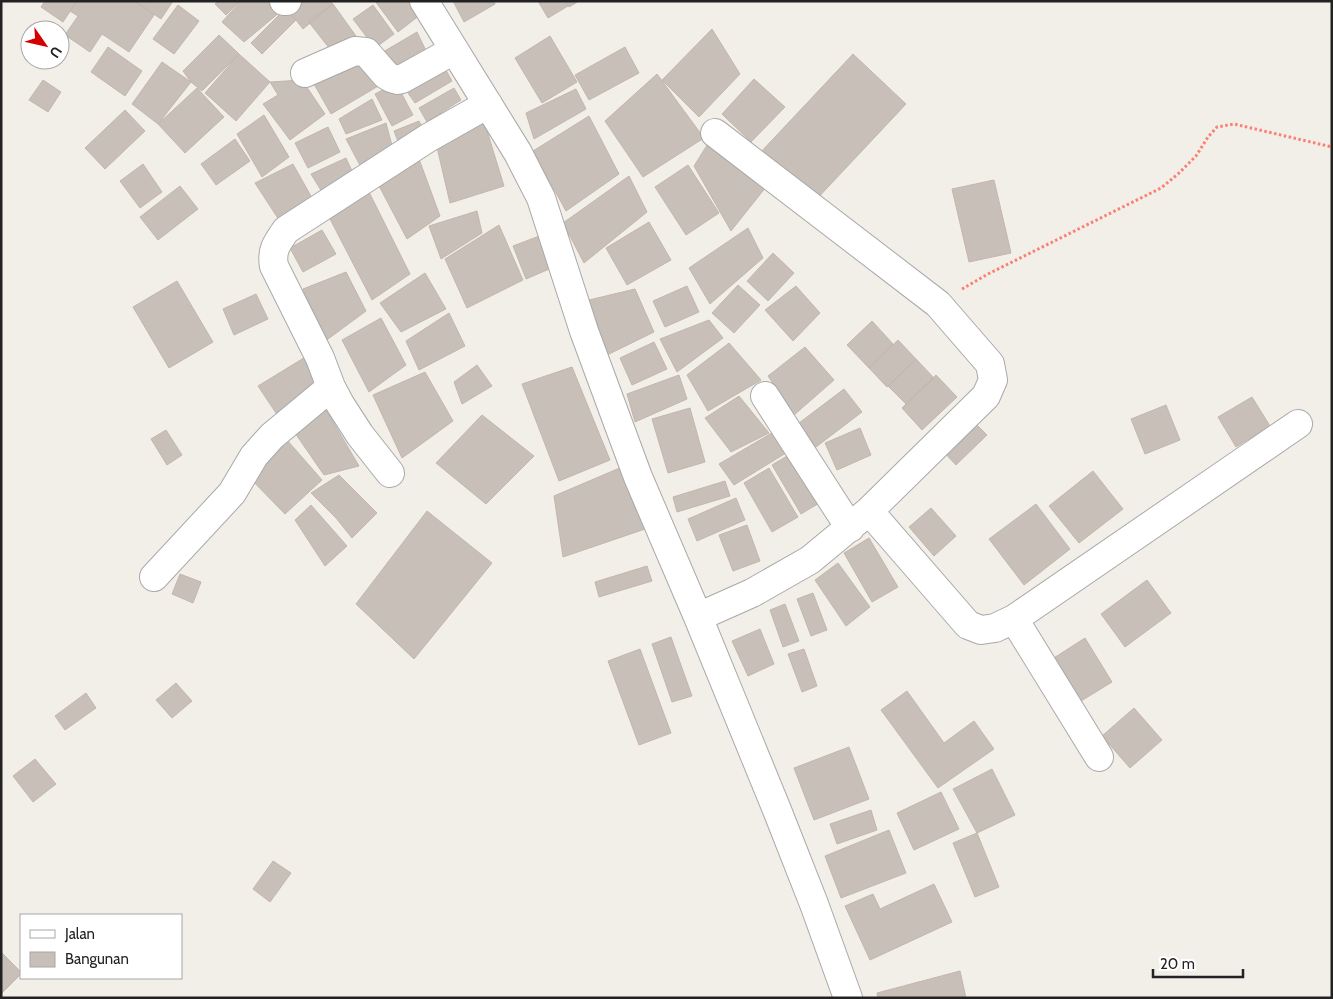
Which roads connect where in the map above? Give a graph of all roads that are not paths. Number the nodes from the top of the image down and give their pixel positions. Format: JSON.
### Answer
{"nodes":[{"id":1,"x":424,"y":1,"type":"edge"},
{"id":2,"x":454,"y":50,"type":"junction"},
{"id":3,"x":305,"y":73,"type":"dead end"},
{"id":4,"x":488,"y":104,"type":"junction"},
{"id":5,"x":715,"y":134,"type":"dead end"},
{"id":6,"x":331,"y":387,"type":"junction"},
{"id":7,"x":765,"y":396,"type":"dead end"},
{"id":8,"x":1298,"y":424,"type":"dead end"},
{"id":9,"x":390,"y":473,"type":"dead end"},
{"id":10,"x":859,"y":519,"type":"junction"},
{"id":11,"x":154,"y":577,"type":"dead end"},
{"id":12,"x":698,"y":617,"type":"junction"},
{"id":13,"x":1014,"y":619,"type":"junction"},
{"id":14,"x":1099,"y":757,"type":"dead end"},
{"id":15,"x":848,"y":998,"type":"edge"}],
"edges":[{"from":1,"to":2,"type":"street"},
{"from":2,"to":3,"type":"street"},
{"from":2,"to":4,"type":"street"},
{"from":4,"to":6,"type":"street"},
{"from":4,"to":12,"type":"street"},
{"from":5,"to":10,"type":"street"},
{"from":6,"to":9,"type":"street"},
{"from":6,"to":11,"type":"street"},
{"from":7,"to":10,"type":"street"},
{"from":8,"to":13,"type":"street"},
{"from":10,"to":12,"type":"street"},
{"from":10,"to":13,"type":"street"},
{"from":12,"to":15,"type":"street"},
{"from":13,"to":14,"type":"street"}]}
